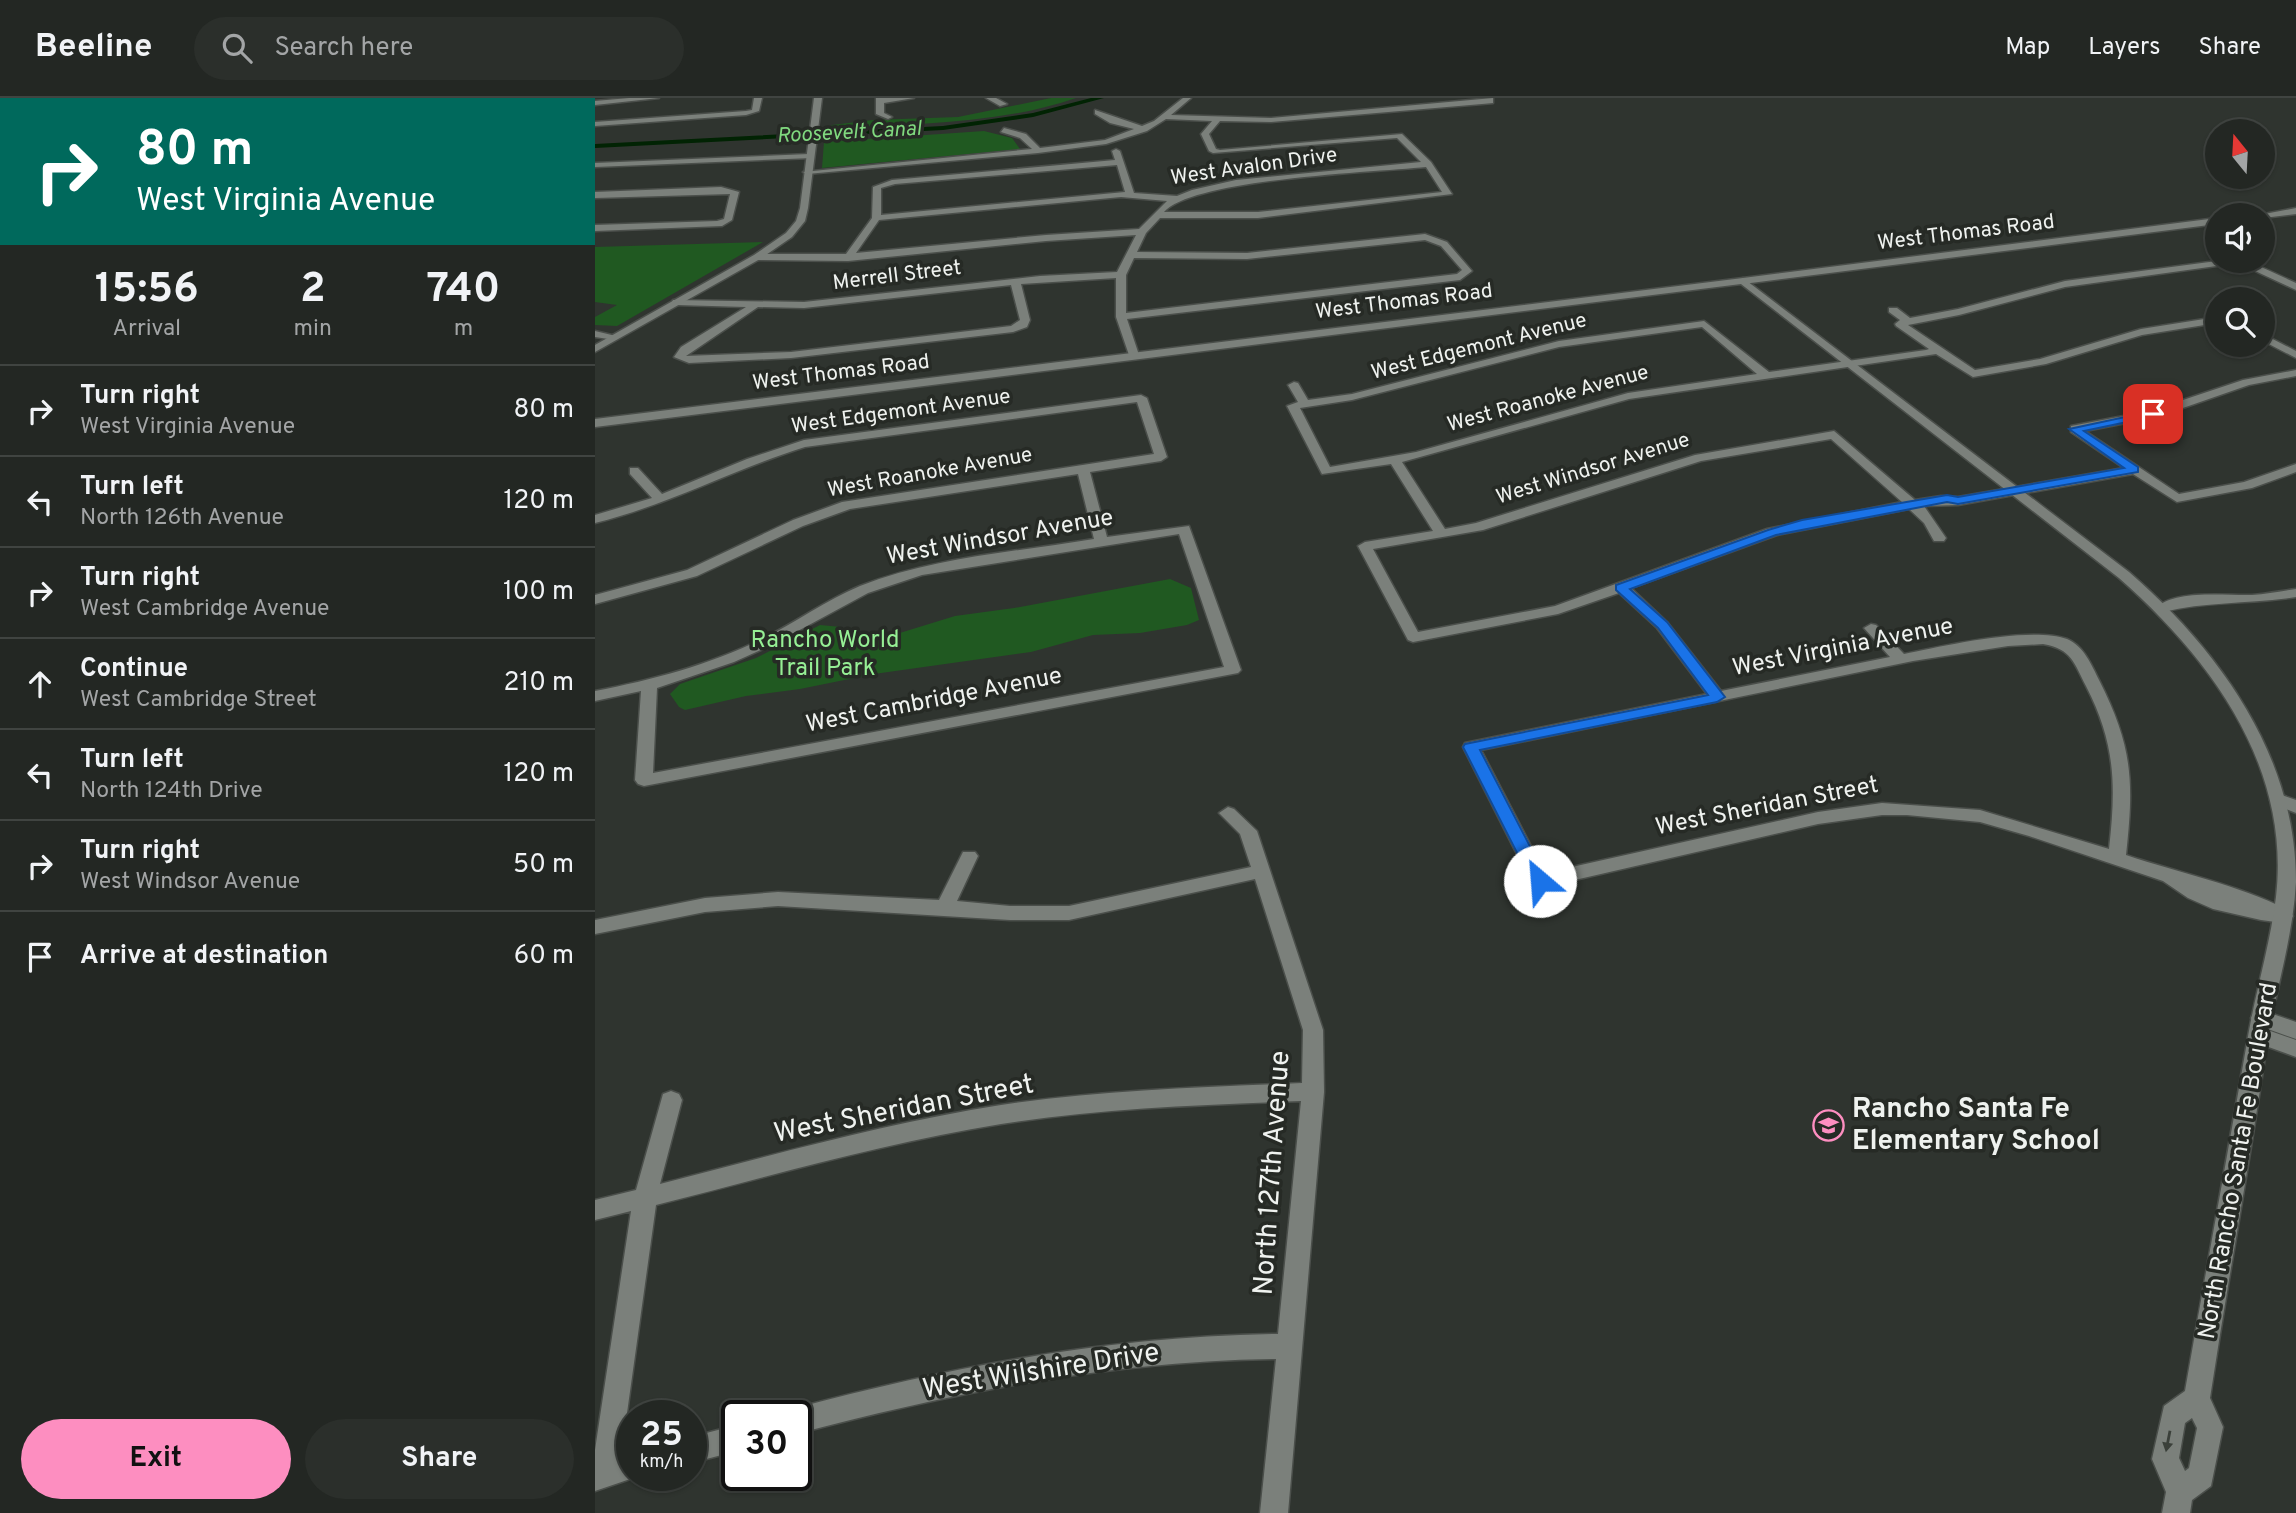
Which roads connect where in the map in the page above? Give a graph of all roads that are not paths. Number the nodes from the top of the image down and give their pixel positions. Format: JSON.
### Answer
{"nodes":[{"id":1,"x":655,"y":98,"type":"edge"},
{"id":2,"x":758,"y":98,"type":"edge"},
{"id":3,"x":818,"y":98,"type":"edge"},
{"id":4,"x":910,"y":98,"type":"edge"},
{"id":5,"x":990,"y":98,"type":"edge"},
{"id":6,"x":1187,"y":98,"type":"edge"},
{"id":7,"x":880,"y":99,"type":"edge"},
{"id":8,"x":1490,"y":99,"type":"edge"},
{"id":9,"x":595,"y":103,"type":"edge"},
{"id":10,"x":1003,"y":104,"type":"dead end"},
{"id":11,"x":1098,"y":112,"type":"dead end"},
{"id":12,"x":888,"y":117,"type":"dead end"},
{"id":13,"x":1165,"y":117,"type":"junction"},
{"id":14,"x":1217,"y":120,"type":"junction"},
{"id":15,"x":595,"y":124,"type":"edge"},
{"id":16,"x":1004,"y":130,"type":"dead end"},
{"id":17,"x":1144,"y":130,"type":"junction"},
{"id":18,"x":1106,"y":142,"type":"junction"},
{"id":19,"x":1038,"y":151,"type":"junction"},
{"id":20,"x":809,"y":156,"type":"junction"},
{"id":21,"x":1120,"y":162,"type":"junction"},
{"id":22,"x":1428,"y":164,"type":"junction"},
{"id":23,"x":595,"y":166,"type":"edge"},
{"id":24,"x":807,"y":172,"type":"junction"},
{"id":25,"x":1130,"y":194,"type":"junction"},
{"id":26,"x":595,"y":195,"type":"edge"},
{"id":27,"x":1178,"y":199,"type":"junction"},
{"id":28,"x":2296,"y":211,"type":"edge"},
{"id":29,"x":2275,"y":214,"type":"edge"},
{"id":30,"x":1156,"y":215,"type":"junction"},
{"id":31,"x":876,"y":218,"type":"junction"},
{"id":32,"x":2205,"y":223,"type":"edge"},
{"id":33,"x":595,"y":228,"type":"edge"},
{"id":34,"x":1142,"y":232,"type":"junction"},
{"id":35,"x":1129,"y":255,"type":"junction"},
{"id":36,"x":757,"y":257,"type":"junction"},
{"id":37,"x":848,"y":258,"type":"junction"},
{"id":38,"x":2205,"y":265,"type":"edge"},
{"id":39,"x":2270,"y":273,"type":"edge"},
{"id":40,"x":1121,"y":275,"type":"junction"},
{"id":41,"x":1744,"y":281,"type":"junction"},
{"id":42,"x":2291,"y":281,"type":"edge"},
{"id":43,"x":1015,"y":282,"type":"junction"},
{"id":44,"x":2296,"y":287,"type":"edge"},
{"id":45,"x":677,"y":302,"type":"junction"},
{"id":46,"x":754,"y":306,"type":"junction"},
{"id":47,"x":1893,"y":310,"type":"dead end"},
{"id":48,"x":1121,"y":317,"type":"junction"},
{"id":49,"x":1908,"y":321,"type":"junction"},
{"id":50,"x":2205,"y":322,"type":"edge"},
{"id":51,"x":595,"y":334,"type":"edge"},
{"id":52,"x":615,"y":337,"type":"junction"},
{"id":53,"x":2296,"y":337,"type":"edge"},
{"id":54,"x":2275,"y":338,"type":"edge"},
{"id":55,"x":2275,"y":343,"type":"edge"},
{"id":56,"x":595,"y":349,"type":"edge"},
{"id":57,"x":1937,"y":349,"type":"junction"},
{"id":58,"x":1133,"y":355,"type":"junction"},
{"id":59,"x":2296,"y":355,"type":"edge"},
{"id":60,"x":1444,"y":360,"type":"dead end"},
{"id":61,"x":1850,"y":362,"type":"junction"},
{"id":62,"x":1458,"y":370,"type":"junction"},
{"id":63,"x":2296,"y":373,"type":"edge"},
{"id":64,"x":1765,"y":375,"type":"junction"},
{"id":65,"x":1294,"y":385,"type":"dead end"},
{"id":66,"x":1305,"y":404,"type":"junction"},
{"id":67,"x":595,"y":423,"type":"edge"},
{"id":68,"x":1161,"y":457,"type":"joint"},
{"id":69,"x":1395,"y":461,"type":"junction"},
{"id":70,"x":2129,"y":466,"type":"junction"},
{"id":71,"x":2296,"y":468,"type":"edge"},
{"id":72,"x":1083,"y":469,"type":"junction"},
{"id":73,"x":634,"y":471,"type":"dead end"},
{"id":74,"x":2011,"y":487,"type":"junction"},
{"id":75,"x":660,"y":499,"type":"junction"},
{"id":76,"x":1913,"y":504,"type":"junction"},
{"id":77,"x":595,"y":519,"type":"edge"},
{"id":78,"x":1441,"y":533,"type":"junction"},
{"id":79,"x":1939,"y":538,"type":"dead end"},
{"id":80,"x":1101,"y":542,"type":"junction"},
{"id":81,"x":1621,"y":587,"type":"junction"},
{"id":82,"x":2296,"y":593,"type":"edge"},
{"id":83,"x":595,"y":600,"type":"edge"},
{"id":84,"x":2163,"y":608,"type":"junction"},
{"id":85,"x":1871,"y":628,"type":"dead end"},
{"id":86,"x":1901,"y":660,"type":"junction"},
{"id":87,"x":1233,"y":670,"type":"joint"},
{"id":88,"x":649,"y":685,"type":"junction"},
{"id":89,"x":595,"y":696,"type":"edge"},
{"id":90,"x":1717,"y":697,"type":"junction"},
{"id":91,"x":2287,"y":800,"type":"edge"},
{"id":92,"x":2296,"y":807,"type":"edge"},
{"id":93,"x":1228,"y":813,"type":"dead end"},
{"id":94,"x":969,"y":856,"type":"dead end"},
{"id":95,"x":2117,"y":858,"type":"junction"},
{"id":96,"x":1263,"y":871,"type":"junction"},
{"id":97,"x":1540,"y":881,"type":"joint"},
{"id":98,"x":945,"y":907,"type":"junction"},
{"id":99,"x":2283,"y":916,"type":"junction"},
{"id":100,"x":595,"y":927,"type":"edge"},
{"id":101,"x":2260,"y":1027,"type":"junction"},
{"id":102,"x":2296,"y":1031,"type":"edge"},
{"id":103,"x":2296,"y":1049,"type":"edge"},
{"id":104,"x":1313,"y":1091,"type":"junction"},
{"id":105,"x":671,"y":1101,"type":"dead end"},
{"id":106,"x":645,"y":1198,"type":"junction"},
{"id":107,"x":595,"y":1210,"type":"edge"},
{"id":108,"x":1290,"y":1346,"type":"junction"},
{"id":109,"x":2197,"y":1399,"type":"junction"},
{"id":110,"x":812,"y":1418,"type":"edge"},
{"id":111,"x":600,"y":1476,"type":"edge"},
{"id":112,"x":2178,"y":1503,"type":"edge"},
{"id":113,"x":1274,"y":1513,"type":"edge"}],
"edges":[{"from":1,"to":9,"type":"street"},
{"from":2,"to":15,"type":"street"},
{"from":3,"to":20,"type":"street"},
{"from":4,"to":7,"type":"street"},
{"from":5,"to":10,"type":"street"},
{"from":6,"to":13,"type":"street"},
{"from":7,"to":12,"type":"street"},
{"from":8,"to":14,"type":"street"},
{"from":11,"to":17,"type":"street"},
{"from":13,"to":14,"type":"street"},
{"from":13,"to":17,"type":"street"},
{"from":14,"to":22,"type":"street"},
{"from":16,"to":19,"type":"street"},
{"from":17,"to":18,"type":"street"},
{"from":18,"to":19,"type":"street"},
{"from":18,"to":21,"type":"street"},
{"from":19,"to":24,"type":"street"},
{"from":20,"to":23,"type":"street"},
{"from":20,"to":24,"type":"street"},
{"from":21,"to":25,"type":"street"},
{"from":21,"to":31,"type":"street"},
{"from":22,"to":27,"type":"street","name":"West Avalon Drive"},
{"from":22,"to":30,"type":"street"},
{"from":24,"to":36,"type":"street"},
{"from":25,"to":27,"type":"street","name":"West Avalon Drive"},
{"from":25,"to":31,"type":"street","name":"West Avalon Drive"},
{"from":26,"to":33,"type":"street"},
{"from":27,"to":30,"type":"street"},
{"from":28,"to":29,"type":"street"},
{"from":30,"to":34,"type":"street"},
{"from":31,"to":37,"type":"street"},
{"from":32,"to":41,"type":"street","name":"West Thomas Road"},
{"from":34,"to":35,"type":"street"},
{"from":34,"to":37,"type":"street"},
{"from":35,"to":40,"type":"street"},
{"from":35,"to":48,"type":"street"},
{"from":36,"to":37,"type":"street"},
{"from":36,"to":45,"type":"street"},
{"from":38,"to":49,"type":"street"},
{"from":39,"to":42,"type":"street"},
{"from":40,"to":43,"type":"street","name":"Merrell Street"},
{"from":40,"to":48,"type":"street"},
{"from":41,"to":58,"type":"street","name":"West Thomas Road"},
{"from":41,"to":61,"type":"street","name":"North Rancho Santa Fe Boulevard"},
{"from":42,"to":44,"type":"street"},
{"from":43,"to":46,"type":"street","name":"Merrell Street"},
{"from":43,"to":46,"type":"street"},
{"from":45,"to":46,"type":"street","name":"Merrell Street"},
{"from":45,"to":52,"type":"street"},
{"from":47,"to":49,"type":"street"},
{"from":48,"to":58,"type":"street"},
{"from":49,"to":57,"type":"street"},
{"from":50,"to":57,"type":"street"},
{"from":51,"to":52,"type":"street"},
{"from":52,"to":56,"type":"street"},
{"from":53,"to":54,"type":"street"},
{"from":55,"to":59,"type":"street"},
{"from":57,"to":61,"type":"street","name":"West Roanoke Avenue"},
{"from":58,"to":67,"type":"street","name":"West Thomas Road"},
{"from":60,"to":62,"type":"street"},
{"from":61,"to":64,"type":"street","name":"West Roanoke Avenue"},
{"from":61,"to":74,"type":"street","name":"North Rancho Santa Fe Boulevard"},
{"from":62,"to":64,"type":"street","name":"West Edgemont Avenue"},
{"from":62,"to":66,"type":"street","name":"West Edgemont Avenue"},
{"from":63,"to":70,"type":"street"},
{"from":64,"to":69,"type":"street","name":"West Roanoke Avenue"},
{"from":65,"to":66,"type":"street"},
{"from":66,"to":69,"type":"street","name":"West Roanoke Avenue"},
{"from":68,"to":72,"type":"street","name":"West Roanoke Avenue"},
{"from":68,"to":75,"type":"street","name":"West Edgemont Avenue"},
{"from":69,"to":78,"type":"street"},
{"from":70,"to":71,"type":"street"},
{"from":70,"to":74,"type":"street"},
{"from":72,"to":80,"type":"street"},
{"from":72,"to":83,"type":"street","name":"West Roanoke Avenue"},
{"from":73,"to":75,"type":"street"},
{"from":74,"to":76,"type":"street"},
{"from":74,"to":84,"type":"street","name":"North Rancho Santa Fe Boulevard"},
{"from":75,"to":77,"type":"street","name":"West Edgemont Avenue"},
{"from":76,"to":78,"type":"street","name":"West Windsor Avenue"},
{"from":76,"to":79,"type":"street"},
{"from":76,"to":81,"type":"street"},
{"from":78,"to":81,"type":"street","name":"West Windsor Avenue"},
{"from":80,"to":87,"type":"street","name":"West Windsor Avenue"},
{"from":80,"to":88,"type":"street","name":"West Windsor Avenue"},
{"from":81,"to":90,"type":"street"},
{"from":82,"to":84,"type":"street"},
{"from":84,"to":91,"type":"street","name":"North Rancho Santa Fe Boulevard"},
{"from":85,"to":86,"type":"street"},
{"from":86,"to":90,"type":"street","name":"West Virginia Avenue"},
{"from":86,"to":95,"type":"street","name":"West Virginia Avenue"},
{"from":87,"to":88,"type":"street","name":"West Cambridge Avenue"},
{"from":88,"to":89,"type":"street","name":"West Windsor Avenue"},
{"from":90,"to":97,"type":"street","name":"West Virginia Avenue"},
{"from":91,"to":92,"type":"street"},
{"from":91,"to":99,"type":"street","name":"North Rancho Santa Fe Boulevard"},
{"from":93,"to":96,"type":"street","name":"North 127th Avenue"},
{"from":94,"to":98,"type":"street"},
{"from":95,"to":97,"type":"street","name":"West Sheridan Street"},
{"from":95,"to":99,"type":"street","name":"West Sheridan Street"},
{"from":96,"to":98,"type":"street"},
{"from":96,"to":104,"type":"street","name":"North 127th Avenue"},
{"from":98,"to":100,"type":"street"},
{"from":99,"to":101,"type":"street","name":"North Rancho Santa Fe Boulevard"},
{"from":101,"to":102,"type":"street"},
{"from":101,"to":103,"type":"street"},
{"from":101,"to":109,"type":"street","name":"North Rancho Santa Fe Boulevard"},
{"from":104,"to":106,"type":"street","name":"West Sheridan Street"},
{"from":104,"to":108,"type":"street","name":"North 127th Avenue"},
{"from":105,"to":106,"type":"street"},
{"from":106,"to":107,"type":"street","name":"West Sheridan Street"},
{"from":106,"to":111,"type":"street"},
{"from":108,"to":110,"type":"street","name":"West Wilshire Drive"},
{"from":108,"to":113,"type":"street","name":"North 127th Avenue"},
{"from":109,"to":112,"type":"street"},
{"from":109,"to":112,"type":"street","one_way":true}]}
